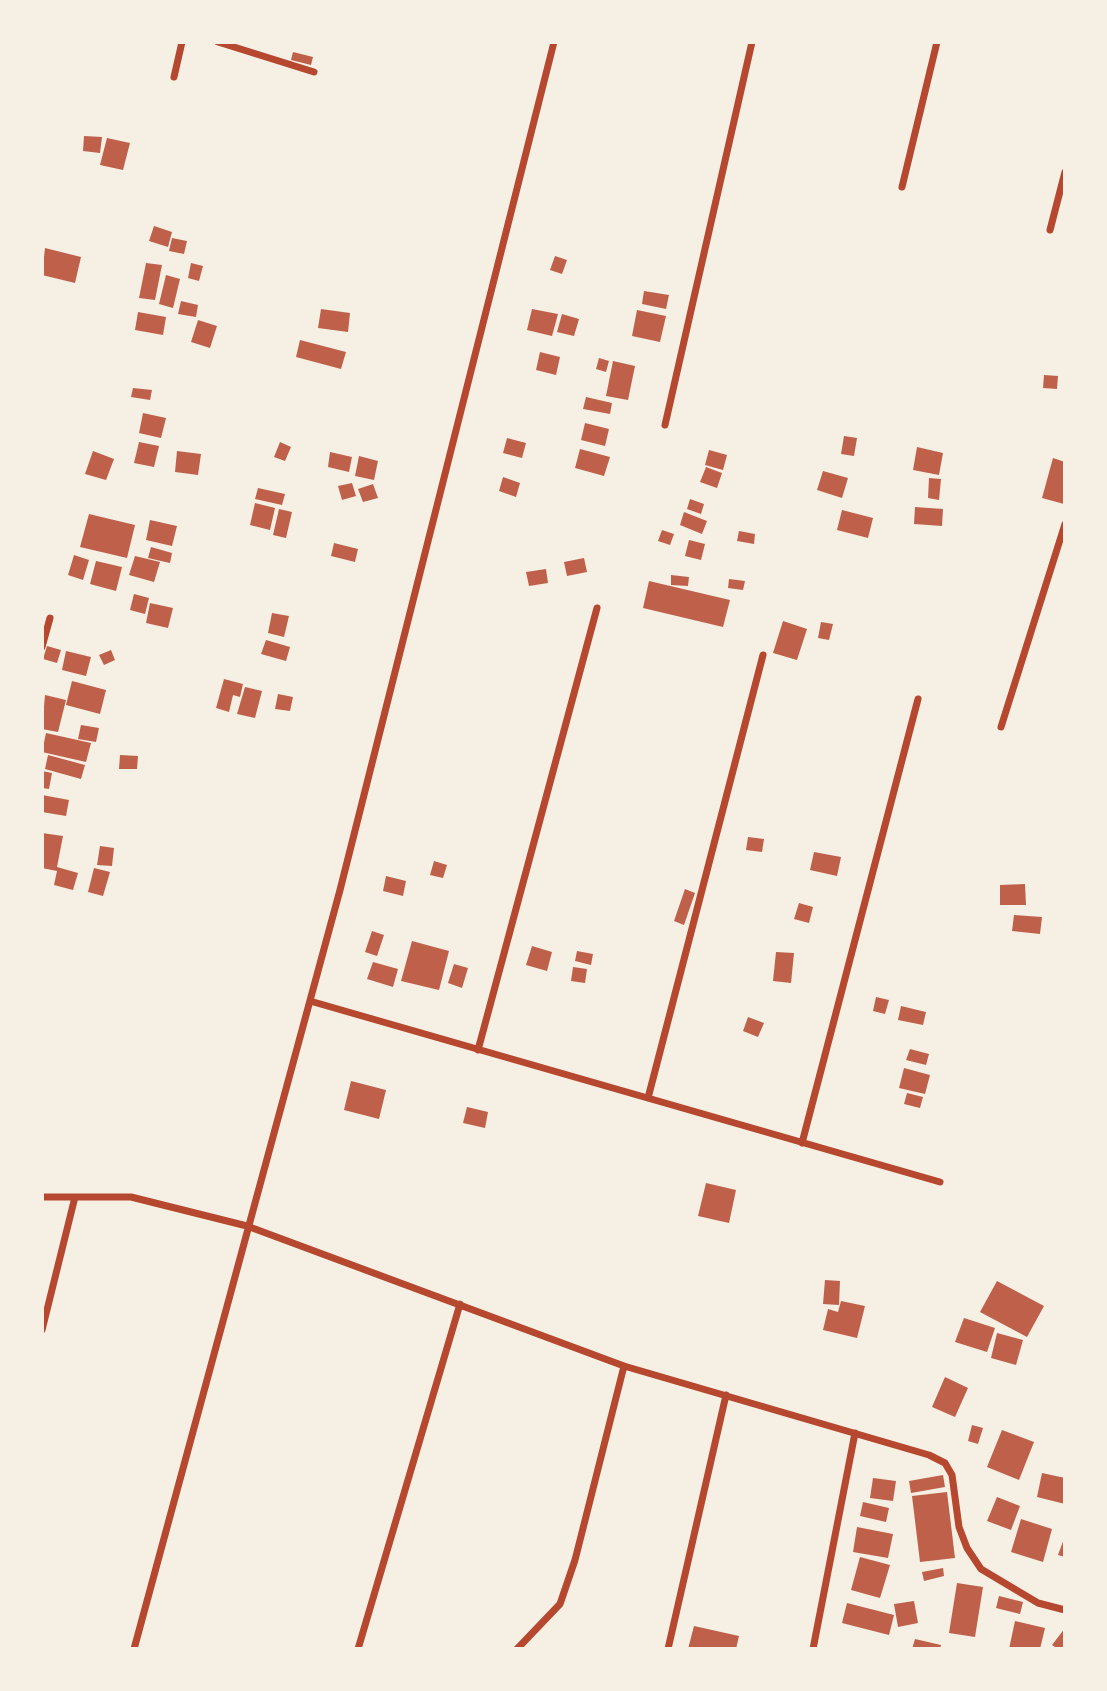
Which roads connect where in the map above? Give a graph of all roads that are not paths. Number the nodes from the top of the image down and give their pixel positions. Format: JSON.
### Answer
{"nodes":[{"id":1,"x":182,"y":42,"type":"edge"},
{"id":2,"x":218,"y":42,"type":"edge"},
{"id":3,"x":554,"y":42,"type":"edge"},
{"id":4,"x":752,"y":42,"type":"edge"},
{"id":5,"x":937,"y":42,"type":"edge"},
{"id":6,"x":314,"y":72,"type":"dead end"},
{"id":7,"x":174,"y":76,"type":"dead end"},
{"id":8,"x":1065,"y":172,"type":"edge"},
{"id":9,"x":902,"y":187,"type":"dead end"},
{"id":10,"x":1050,"y":230,"type":"dead end"},
{"id":11,"x":665,"y":425,"type":"dead end"},
{"id":12,"x":1065,"y":524,"type":"edge"},
{"id":13,"x":597,"y":607,"type":"dead end"},
{"id":14,"x":50,"y":618,"type":"dead end"},
{"id":15,"x":42,"y":647,"type":"edge"},
{"id":16,"x":763,"y":655,"type":"dead end"},
{"id":17,"x":918,"y":699,"type":"dead end"},
{"id":18,"x":1001,"y":727,"type":"dead end"},
{"id":19,"x":310,"y":1001,"type":"junction"},
{"id":20,"x":478,"y":1050,"type":"junction"},
{"id":21,"x":648,"y":1098,"type":"junction"},
{"id":22,"x":802,"y":1143,"type":"junction"},
{"id":23,"x":940,"y":1182,"type":"dead end"},
{"id":24,"x":42,"y":1197,"type":"edge"},
{"id":25,"x":75,"y":1197,"type":"junction"},
{"id":26,"x":247,"y":1226,"type":"junction"},
{"id":27,"x":460,"y":1304,"type":"junction"},
{"id":28,"x":42,"y":1330,"type":"edge"},
{"id":29,"x":624,"y":1366,"type":"junction"},
{"id":30,"x":726,"y":1395,"type":"junction"},
{"id":31,"x":855,"y":1433,"type":"junction"},
{"id":32,"x":1065,"y":1610,"type":"edge"},
{"id":33,"x":134,"y":1649,"type":"edge"},
{"id":34,"x":358,"y":1649,"type":"edge"},
{"id":35,"x":517,"y":1649,"type":"edge"},
{"id":36,"x":668,"y":1649,"type":"edge"},
{"id":37,"x":813,"y":1649,"type":"edge"}],
"edges":[{"from":1,"to":7,"type":"street"},
{"from":2,"to":6,"type":"street"},
{"from":3,"to":19,"type":"street"},
{"from":4,"to":11,"type":"street"},
{"from":5,"to":9,"type":"street"},
{"from":8,"to":10,"type":"street"},
{"from":12,"to":18,"type":"street"},
{"from":13,"to":20,"type":"street"},
{"from":14,"to":15,"type":"street"},
{"from":16,"to":21,"type":"street"},
{"from":17,"to":22,"type":"street"},
{"from":19,"to":20,"type":"street"},
{"from":19,"to":26,"type":"street"},
{"from":20,"to":21,"type":"street"},
{"from":21,"to":22,"type":"street"},
{"from":22,"to":23,"type":"street"},
{"from":24,"to":25,"type":"street"},
{"from":25,"to":26,"type":"street"},
{"from":25,"to":28,"type":"street"},
{"from":26,"to":27,"type":"street"},
{"from":26,"to":33,"type":"street"},
{"from":27,"to":29,"type":"street"},
{"from":27,"to":34,"type":"street"},
{"from":29,"to":30,"type":"street"},
{"from":29,"to":35,"type":"street"},
{"from":30,"to":31,"type":"street"},
{"from":30,"to":36,"type":"street"},
{"from":31,"to":32,"type":"street"},
{"from":31,"to":37,"type":"street"}]}
